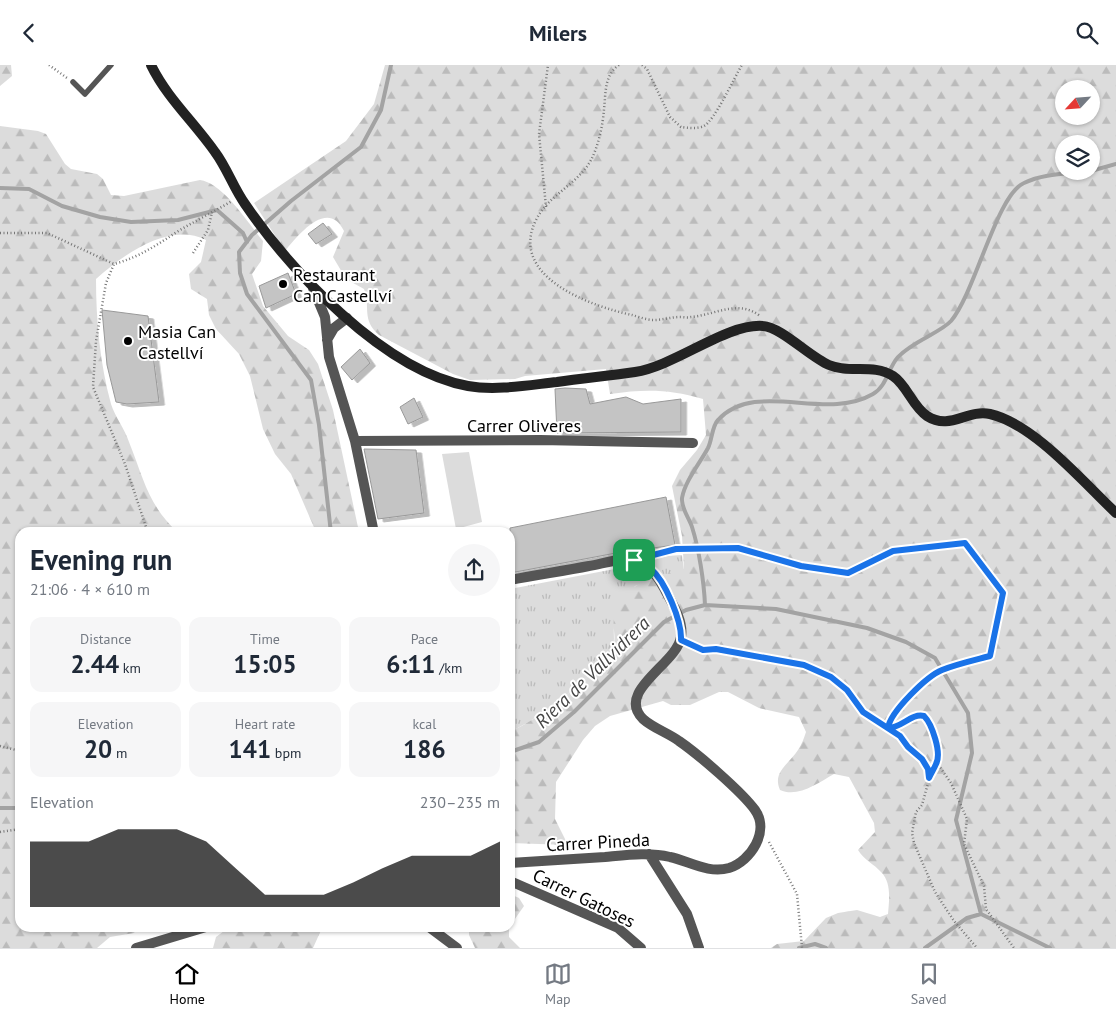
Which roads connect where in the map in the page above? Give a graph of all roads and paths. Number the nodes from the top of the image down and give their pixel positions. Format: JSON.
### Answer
{"nodes":[{"id":1,"x":50,"y":65,"type":"edge"},
{"id":2,"x":111,"y":65,"type":"edge"},
{"id":3,"x":151,"y":65,"type":"edge"},
{"id":4,"x":548,"y":65,"type":"edge"},
{"id":5,"x":619,"y":65,"type":"edge"},
{"id":6,"x":642,"y":65,"type":"edge"},
{"id":7,"x":742,"y":65,"type":"edge"},
{"id":8,"x":73,"y":82,"type":"joint"},
{"id":9,"x":240,"y":197,"type":"junction"},
{"id":10,"x":546,"y":207,"type":"junction"},
{"id":11,"x":212,"y":213,"type":"junction"},
{"id":12,"x":0,"y":233,"type":"edge"},
{"id":13,"x":193,"y":253,"type":"dead end"},
{"id":14,"x":114,"y":264,"type":"junction"},
{"id":15,"x":312,"y":288,"type":"junction"},
{"id":16,"x":343,"y":315,"type":"junction"},
{"id":17,"x":767,"y":325,"type":"junction"},
{"id":18,"x":326,"y":327,"type":"junction"},
{"id":19,"x":326,"y":343,"type":"junction"},
{"id":20,"x":355,"y":441,"type":"junction"},
{"id":21,"x":693,"y":443,"type":"dead end"},
{"id":22,"x":1116,"y":513,"type":"edge"},
{"id":23,"x":146,"y":527,"type":"edge"},
{"id":24,"x":373,"y":527,"type":"edge"},
{"id":25,"x":634,"y":560,"type":"junction"},
{"id":26,"x":515,"y":579,"type":"edge"},
{"id":27,"x":681,"y":640,"type":"junction"},
{"id":28,"x":888,"y":728,"type":"junction"},
{"id":29,"x":0,"y":746,"type":"edge"},
{"id":30,"x":15,"y":750,"type":"edge"},
{"id":31,"x":937,"y":763,"type":"junction"},
{"id":32,"x":929,"y":778,"type":"junction"},
{"id":33,"x":15,"y":830,"type":"edge"},
{"id":34,"x":0,"y":832,"type":"edge"},
{"id":35,"x":760,"y":836,"type":"junction"},
{"id":36,"x":649,"y":854,"type":"junction"},
{"id":37,"x":515,"y":863,"type":"edge"},
{"id":38,"x":515,"y":883,"type":"edge"},
{"id":39,"x":189,"y":932,"type":"edge"},
{"id":40,"x":436,"y":932,"type":"edge"},
{"id":41,"x":136,"y":948,"type":"edge"},
{"id":42,"x":457,"y":948,"type":"edge"},
{"id":43,"x":641,"y":948,"type":"edge"},
{"id":44,"x":699,"y":948,"type":"edge"},
{"id":45,"x":802,"y":948,"type":"edge"},
{"id":46,"x":977,"y":948,"type":"edge"},
{"id":47,"x":1014,"y":948,"type":"edge"}],
"edges":[{"from":1,"to":8,"type":"path"},
{"from":2,"to":8,"type":"lane"},
{"from":3,"to":9,"type":"street"},
{"from":4,"to":10,"type":"path"},
{"from":5,"to":10,"type":"path"},
{"from":6,"to":7,"type":"path"},
{"from":9,"to":11,"type":"path"},
{"from":9,"to":15,"type":"street"},
{"from":10,"to":17,"type":"path"},
{"from":11,"to":13,"type":"path"},
{"from":11,"to":14,"type":"path"},
{"from":12,"to":14,"type":"path"},
{"from":14,"to":23,"type":"path"},
{"from":15,"to":16,"type":"street"},
{"from":15,"to":18,"type":"street"},
{"from":16,"to":17,"type":"street"},
{"from":16,"to":18,"type":"street"},
{"from":16,"to":19,"type":"street"},
{"from":17,"to":22,"type":"street"},
{"from":18,"to":19,"type":"street"},
{"from":19,"to":20,"type":"street"},
{"from":20,"to":21,"type":"street","name":"Carrer Oliveres"},
{"from":20,"to":24,"type":"street"},
{"from":25,"to":26,"type":"street"},
{"from":25,"to":27,"type":"street"},
{"from":25,"to":28,"type":"path"},
{"from":27,"to":28,"type":"path"},
{"from":27,"to":35,"type":"street"},
{"from":28,"to":31,"type":"path"},
{"from":28,"to":32,"type":"path"},
{"from":29,"to":30,"type":"path"},
{"from":31,"to":32,"type":"path"},
{"from":31,"to":47,"type":"path"},
{"from":32,"to":46,"type":"path"},
{"from":33,"to":34,"type":"path"},
{"from":35,"to":36,"type":"street","name":"Carrer Pineda"},
{"from":35,"to":45,"type":"path"},
{"from":36,"to":37,"type":"street","name":"Carrer Pineda"},
{"from":36,"to":44,"type":"street"},
{"from":38,"to":43,"type":"street","name":"Carrer Gatoses"},
{"from":39,"to":41,"type":"street"},
{"from":40,"to":42,"type":"street"}]}
